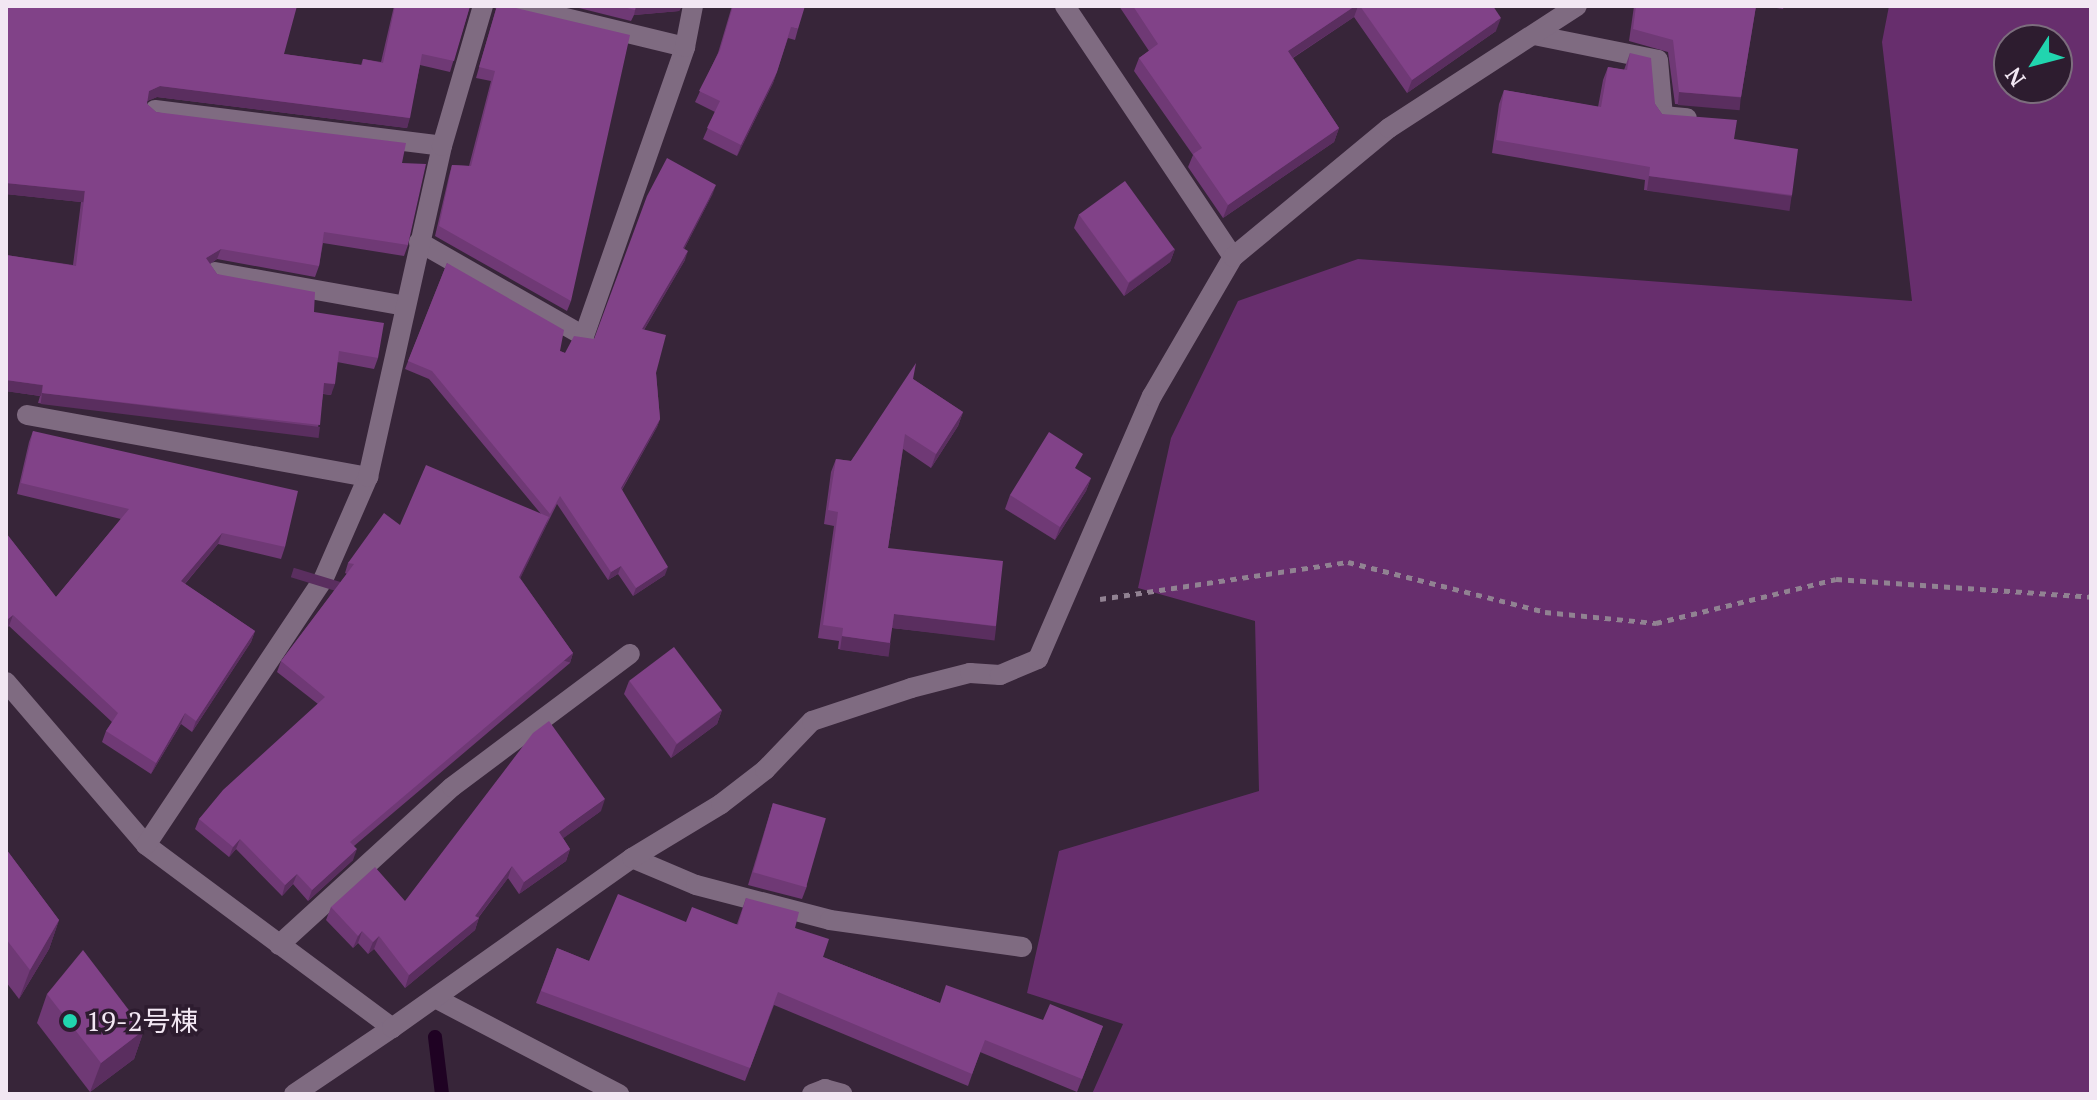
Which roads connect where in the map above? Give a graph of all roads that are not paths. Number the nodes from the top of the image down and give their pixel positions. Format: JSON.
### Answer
{"nodes":[{"id":1,"x":483,"y":6,"type":"edge"},
{"id":2,"x":516,"y":6,"type":"edge"},
{"id":3,"x":693,"y":6,"type":"edge"},
{"id":4,"x":1065,"y":6,"type":"edge"},
{"id":5,"x":1577,"y":6,"type":"edge"},
{"id":6,"x":1534,"y":35,"type":"junction"},
{"id":7,"x":685,"y":47,"type":"junction"},
{"id":8,"x":155,"y":110,"type":"edge"},
{"id":9,"x":1704,"y":119,"type":"edge"},
{"id":10,"x":442,"y":146,"type":"junction"},
{"id":11,"x":419,"y":242,"type":"junction"},
{"id":12,"x":1233,"y":257,"type":"junction"},
{"id":13,"x":215,"y":272,"type":"edge"},
{"id":14,"x":405,"y":306,"type":"junction"},
{"id":15,"x":27,"y":415,"type":"dead end"},
{"id":16,"x":368,"y":477,"type":"junction"},
{"id":17,"x":630,"y":654,"type":"dead end"},
{"id":18,"x":6,"y":682,"type":"edge"},
{"id":19,"x":146,"y":845,"type":"junction"},
{"id":20,"x":632,"y":858,"type":"junction"},
{"id":21,"x":279,"y":945,"type":"junction"},
{"id":22,"x":1022,"y":947,"type":"dead end"},
{"id":23,"x":435,"y":998,"type":"junction"},
{"id":24,"x":392,"y":1028,"type":"junction"},
{"id":25,"x":294,"y":1094,"type":"edge"},
{"id":26,"x":619,"y":1094,"type":"edge"},
{"id":27,"x":812,"y":1094,"type":"edge"},
{"id":28,"x":842,"y":1094,"type":"edge"}],
"edges":[{"from":1,"to":10,"type":"street"},
{"from":2,"to":7,"type":"street"},
{"from":3,"to":7,"type":"street"},
{"from":4,"to":12,"type":"street"},
{"from":5,"to":6,"type":"street"},
{"from":6,"to":9,"type":"street"},
{"from":6,"to":12,"type":"street"},
{"from":7,"to":11,"type":"street"},
{"from":8,"to":10,"type":"street"},
{"from":10,"to":11,"type":"street"},
{"from":11,"to":14,"type":"street"},
{"from":12,"to":20,"type":"street"},
{"from":13,"to":14,"type":"street"},
{"from":14,"to":16,"type":"street"},
{"from":15,"to":16,"type":"street"},
{"from":16,"to":19,"type":"street"},
{"from":17,"to":21,"type":"street"},
{"from":18,"to":19,"type":"street"},
{"from":19,"to":21,"type":"street"},
{"from":20,"to":22,"type":"street"},
{"from":20,"to":23,"type":"street"},
{"from":21,"to":24,"type":"street"},
{"from":23,"to":24,"type":"street"},
{"from":23,"to":26,"type":"street"},
{"from":24,"to":25,"type":"street"},
{"from":27,"to":28,"type":"street"}]}
